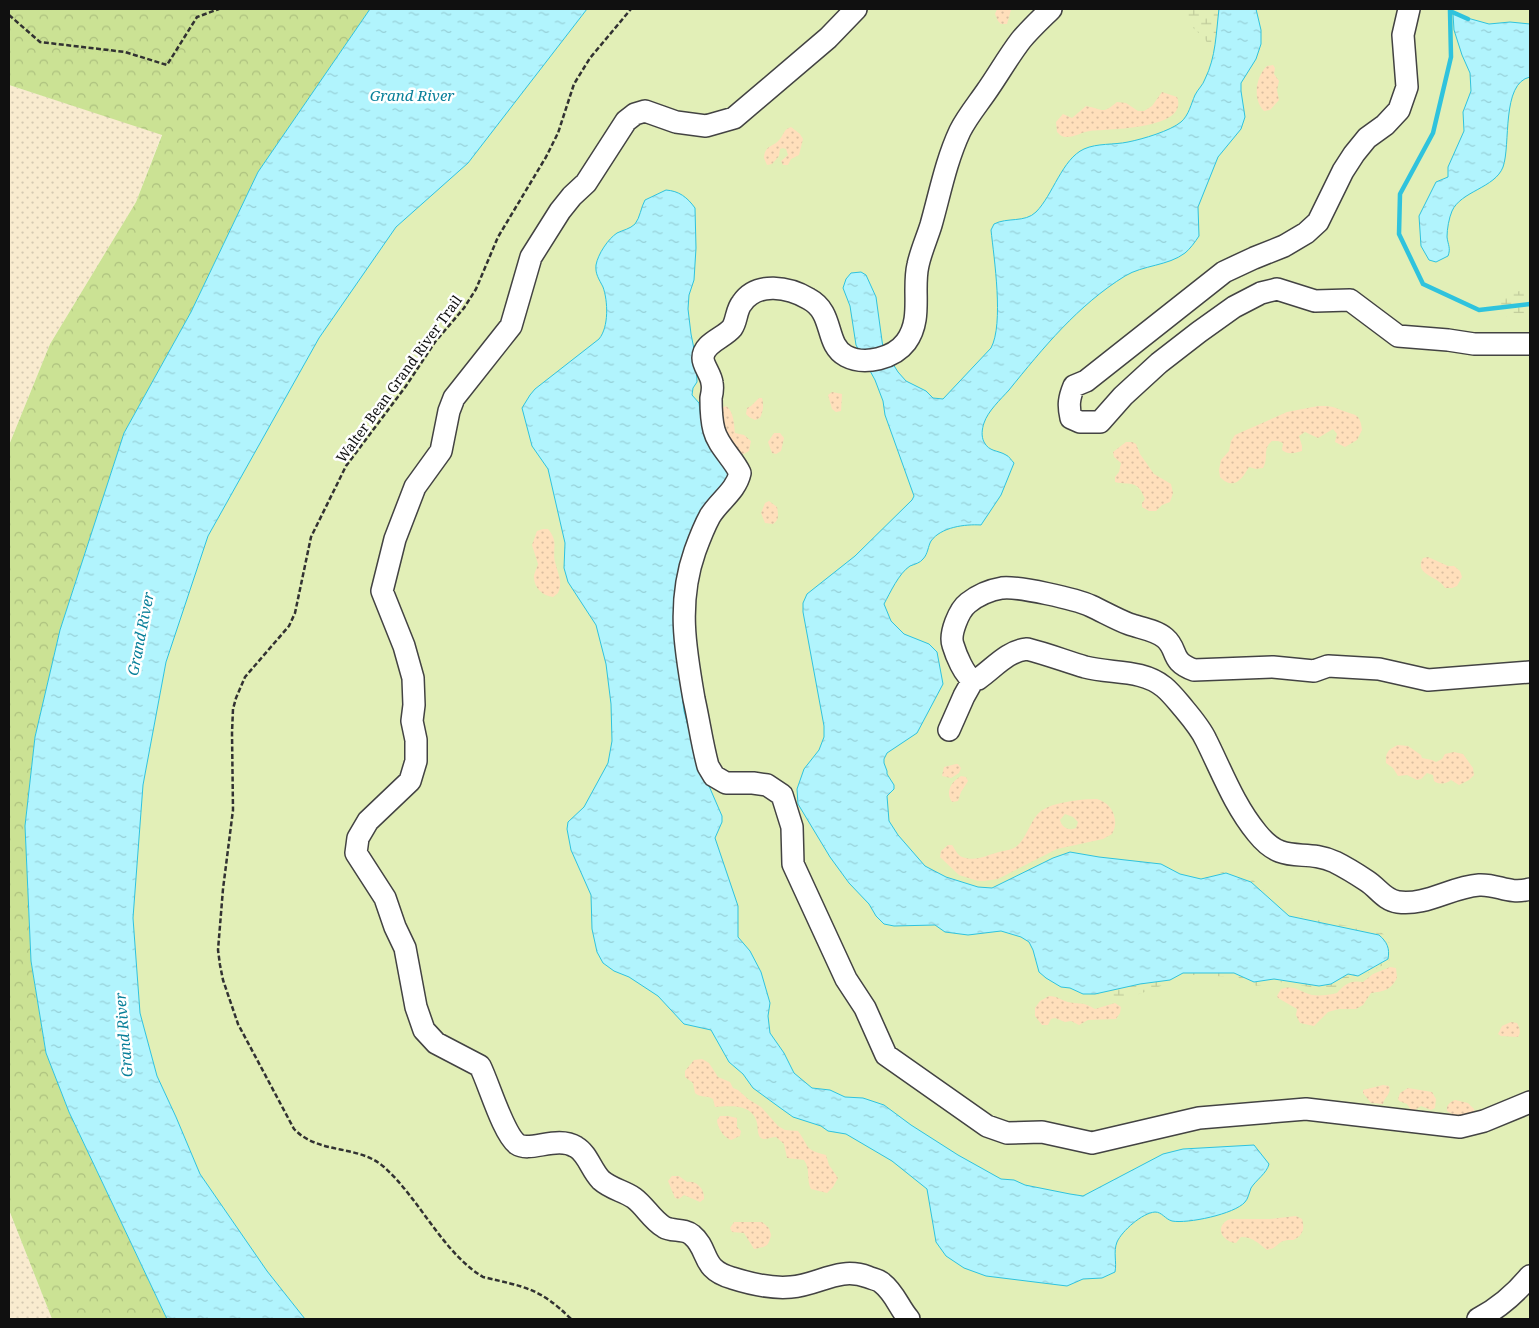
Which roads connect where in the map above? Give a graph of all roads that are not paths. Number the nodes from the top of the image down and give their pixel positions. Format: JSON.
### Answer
{"nodes":[{"id":1,"x":856,"y":9,"type":"edge"},
{"id":2,"x":1051,"y":9,"type":"edge"},
{"id":3,"x":1408,"y":9,"type":"edge"},
{"id":4,"x":1530,"y":344,"type":"edge"},
{"id":5,"x":1530,"y":672,"type":"edge"},
{"id":6,"x":973,"y":680,"type":"junction"},
{"id":7,"x":949,"y":730,"type":"dead end"},
{"id":8,"x":1530,"y":889,"type":"edge"},
{"id":9,"x":1530,"y":1102,"type":"edge"},
{"id":10,"x":1530,"y":1276,"type":"edge"},
{"id":11,"x":909,"y":1319,"type":"edge"},
{"id":12,"x":1478,"y":1319,"type":"edge"}],
"edges":[{"from":1,"to":11,"type":"lane"},
{"from":2,"to":9,"type":"lane"},
{"from":3,"to":4,"type":"lane"},
{"from":5,"to":6,"type":"lane"},
{"from":6,"to":7,"type":"lane"},
{"from":6,"to":8,"type":"lane"},
{"from":10,"to":12,"type":"lane"}]}
